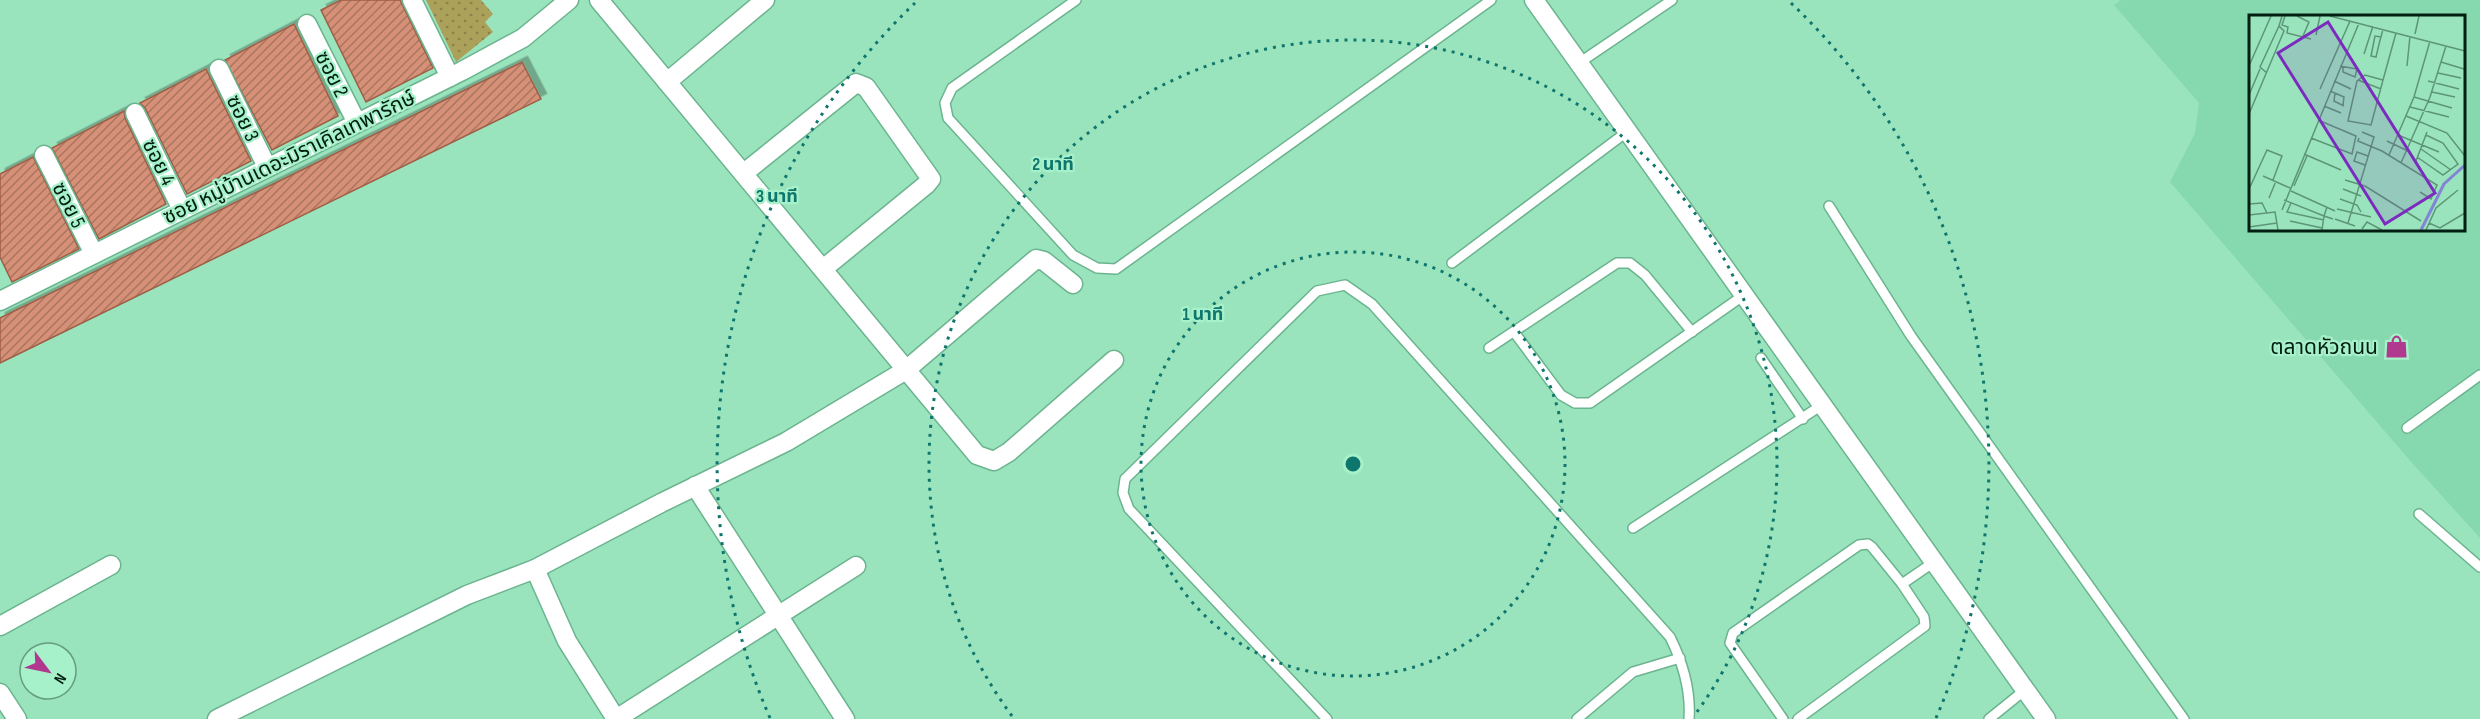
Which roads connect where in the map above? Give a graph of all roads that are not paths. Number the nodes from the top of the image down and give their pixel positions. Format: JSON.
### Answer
{"nodes":[{"id":1,"x":412,"y":0,"type":"edge"},
{"id":2,"x":569,"y":0,"type":"edge"},
{"id":3,"x":599,"y":0,"type":"edge"},
{"id":4,"x":765,"y":0,"type":"edge"},
{"id":5,"x":1076,"y":0,"type":"edge"},
{"id":6,"x":1491,"y":0,"type":"edge"},
{"id":7,"x":1534,"y":0,"type":"edge"},
{"id":8,"x":1672,"y":0,"type":"edge"},
{"id":9,"x":307,"y":24,"type":"dead end"},
{"id":10,"x":1579,"y":63,"type":"junction"},
{"id":11,"x":219,"y":69,"type":"dead end"},
{"id":12,"x":450,"y":77,"type":"junction"},
{"id":13,"x":667,"y":82,"type":"junction"},
{"id":14,"x":135,"y":113,"type":"dead end"},
{"id":15,"x":357,"y":123,"type":"junction"},
{"id":16,"x":1628,"y":131,"type":"junction"},
{"id":17,"x":45,"y":155,"type":"dead end"},
{"id":18,"x":267,"y":167,"type":"junction"},
{"id":19,"x":744,"y":173,"type":"junction"},
{"id":20,"x":1829,"y":206,"type":"dead end"},
{"id":21,"x":182,"y":210,"type":"junction"},
{"id":22,"x":94,"y":254,"type":"junction"},
{"id":23,"x":1452,"y":263,"type":"dead end"},
{"id":24,"x":823,"y":269,"type":"junction"},
{"id":25,"x":1073,"y":284,"type":"dead end"},
{"id":26,"x":2,"y":294,"type":"edge"},
{"id":27,"x":1744,"y":295,"type":"junction"},
{"id":28,"x":1514,"y":332,"type":"junction"},
{"id":29,"x":1692,"y":332,"type":"junction"},
{"id":30,"x":1489,"y":348,"type":"dead end"},
{"id":31,"x":1761,"y":358,"type":"dead end"},
{"id":32,"x":1114,"y":360,"type":"dead end"},
{"id":33,"x":906,"y":370,"type":"junction"},
{"id":34,"x":2480,"y":375,"type":"edge"},
{"id":35,"x":1822,"y":405,"type":"junction"},
{"id":36,"x":1803,"y":419,"type":"junction"},
{"id":37,"x":2407,"y":428,"type":"dead end"},
{"id":38,"x":695,"y":486,"type":"junction"},
{"id":39,"x":2419,"y":514,"type":"dead end"},
{"id":40,"x":1633,"y":528,"type":"dead end"},
{"id":41,"x":1934,"y":562,"type":"junction"},
{"id":42,"x":111,"y":565,"type":"dead end"},
{"id":43,"x":856,"y":566,"type":"dead end"},
{"id":44,"x":2480,"y":567,"type":"edge"},
{"id":45,"x":535,"y":569,"type":"junction"},
{"id":46,"x":1902,"y":584,"type":"junction"},
{"id":47,"x":778,"y":615,"type":"junction"},
{"id":48,"x":0,"y":626,"type":"edge"},
{"id":49,"x":1680,"y":658,"type":"junction"},
{"id":50,"x":2025,"y":690,"type":"junction"},
{"id":51,"x":0,"y":693,"type":"edge"},
{"id":52,"x":842,"y":718,"type":"edge"},
{"id":53,"x":16,"y":719,"type":"edge"},
{"id":54,"x":217,"y":719,"type":"edge"},
{"id":55,"x":616,"y":719,"type":"edge"},
{"id":56,"x":1327,"y":719,"type":"edge"},
{"id":57,"x":1577,"y":719,"type":"edge"},
{"id":58,"x":1689,"y":719,"type":"edge"},
{"id":59,"x":1784,"y":719,"type":"edge"},
{"id":60,"x":1798,"y":719,"type":"edge"},
{"id":61,"x":1989,"y":719,"type":"edge"},
{"id":62,"x":2046,"y":719,"type":"edge"},
{"id":63,"x":2184,"y":719,"type":"edge"}],
"edges":[{"from":1,"to":12,"type":"street"},
{"from":2,"to":12,"type":"street","name":"ซอย หมู่บ้านเดอะมิราเคิลเทพารักษ์"},
{"from":3,"to":13,"type":"street"},
{"from":4,"to":13,"type":"street"},
{"from":5,"to":6,"type":"lane"},
{"from":7,"to":10,"type":"street"},
{"from":8,"to":10,"type":"lane"},
{"from":9,"to":15,"type":"street","name":"ซอย 2"},
{"from":10,"to":16,"type":"street"},
{"from":11,"to":18,"type":"street","name":"ซอย 3"},
{"from":12,"to":15,"type":"street","name":"ซอย หมู่บ้านเดอะมิราเคิลเทพารักษ์"},
{"from":13,"to":19,"type":"street"},
{"from":14,"to":21,"type":"street","name":"ซอย 4"},
{"from":15,"to":18,"type":"street","name":"ซอย หมู่บ้านเดอะมิราเคิลเทพารักษ์"},
{"from":16,"to":23,"type":"lane"},
{"from":16,"to":27,"type":"street"},
{"from":17,"to":22,"type":"street","name":"ซอย 5"},
{"from":18,"to":21,"type":"street","name":"ซอย หมู่บ้านเดอะมิราเคิลเทพารักษ์"},
{"from":19,"to":24,"type":"street"},
{"from":19,"to":24,"type":"street"},
{"from":20,"to":63,"type":"lane"},
{"from":21,"to":22,"type":"street","name":"ซอย หมู่บ้านเดอะมิราเคิลเทพารักษ์"},
{"from":22,"to":26,"type":"street","name":"ซอย หมู่บ้านเดอะมิราเคิลเทพารักษ์"},
{"from":24,"to":33,"type":"street"},
{"from":25,"to":33,"type":"street"},
{"from":27,"to":29,"type":"lane"},
{"from":27,"to":35,"type":"street"},
{"from":28,"to":29,"type":"lane"},
{"from":28,"to":29,"type":"lane"},
{"from":28,"to":30,"type":"lane"},
{"from":31,"to":36,"type":"lane"},
{"from":32,"to":33,"type":"street"},
{"from":33,"to":38,"type":"street"},
{"from":34,"to":37,"type":"lane"},
{"from":35,"to":36,"type":"lane"},
{"from":35,"to":41,"type":"street"},
{"from":36,"to":40,"type":"lane"},
{"from":38,"to":45,"type":"street"},
{"from":38,"to":47,"type":"street"},
{"from":39,"to":44,"type":"lane"},
{"from":41,"to":46,"type":"lane"},
{"from":41,"to":50,"type":"street"},
{"from":42,"to":48,"type":"street"},
{"from":43,"to":47,"type":"street"},
{"from":45,"to":54,"type":"street"},
{"from":45,"to":55,"type":"street"},
{"from":46,"to":59,"type":"lane"},
{"from":46,"to":60,"type":"lane"},
{"from":47,"to":52,"type":"street"},
{"from":47,"to":55,"type":"street"},
{"from":49,"to":56,"type":"lane"},
{"from":49,"to":57,"type":"lane"},
{"from":49,"to":58,"type":"lane"},
{"from":50,"to":61,"type":"lane"},
{"from":50,"to":62,"type":"street"},
{"from":51,"to":53,"type":"street"}]}
